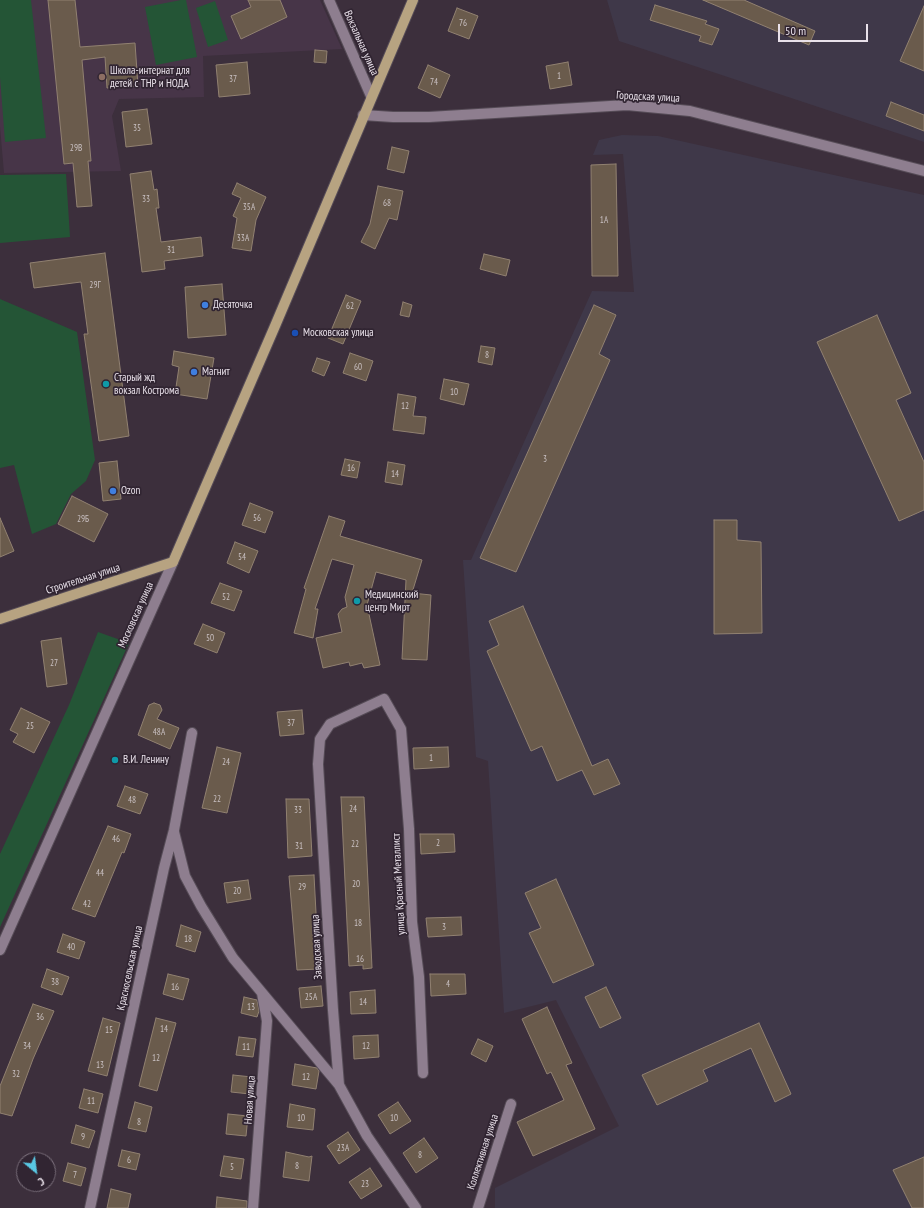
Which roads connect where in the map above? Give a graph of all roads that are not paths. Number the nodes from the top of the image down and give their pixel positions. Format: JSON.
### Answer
{"nodes":[{"id":1,"x":329,"y":0,"type":"edge"},
{"id":2,"x":413,"y":0,"type":"edge"},
{"id":3,"x":371,"y":96,"type":"junction"},
{"id":4,"x":363,"y":115,"type":"junction"},
{"id":5,"x":924,"y":171,"type":"edge"},
{"id":6,"x":173,"y":562,"type":"junction"},
{"id":7,"x":0,"y":619,"type":"edge"},
{"id":8,"x":384,"y":699,"type":"joint"},
{"id":9,"x":192,"y":733,"type":"dead end"},
{"id":10,"x":174,"y":830,"type":"junction"},
{"id":11,"x":0,"y":950,"type":"edge"},
{"id":12,"x":262,"y":993,"type":"junction"},
{"id":13,"x":423,"y":1072,"type":"dead end"},
{"id":14,"x":339,"y":1085,"type":"junction"},
{"id":15,"x":511,"y":1104,"type":"dead end"},
{"id":16,"x":90,"y":1208,"type":"edge"},
{"id":17,"x":253,"y":1208,"type":"edge"},
{"id":18,"x":416,"y":1208,"type":"edge"},
{"id":19,"x":478,"y":1208,"type":"edge"}],
"edges":[{"from":1,"to":3,"type":"street","name":"Вокзальная улица"},
{"from":2,"to":3,"type":"main road","name":"Московская улица"},
{"from":3,"to":4,"type":"main road","name":"Московская улица"},
{"from":4,"to":5,"type":"street","name":"Городская улица"},
{"from":4,"to":6,"type":"main road","name":"Московская улица"},
{"from":6,"to":7,"type":"main road","name":"Строительная улица"},
{"from":6,"to":11,"type":"street","name":"Московская улица"},
{"from":8,"to":13,"type":"street","name":"улица Красный Металлист"},
{"from":8,"to":14,"type":"street","name":"Заводская улица"},
{"from":9,"to":10,"type":"street","name":"Красносельская улица"},
{"from":10,"to":12,"type":"street"},
{"from":10,"to":16,"type":"street","name":"Красносельская улица"},
{"from":12,"to":14,"type":"street"},
{"from":12,"to":17,"type":"street","name":"Новая улица"},
{"from":14,"to":18,"type":"street","name":"Заводская улица"},
{"from":15,"to":19,"type":"street","name":"Коллективная улица"}]}
